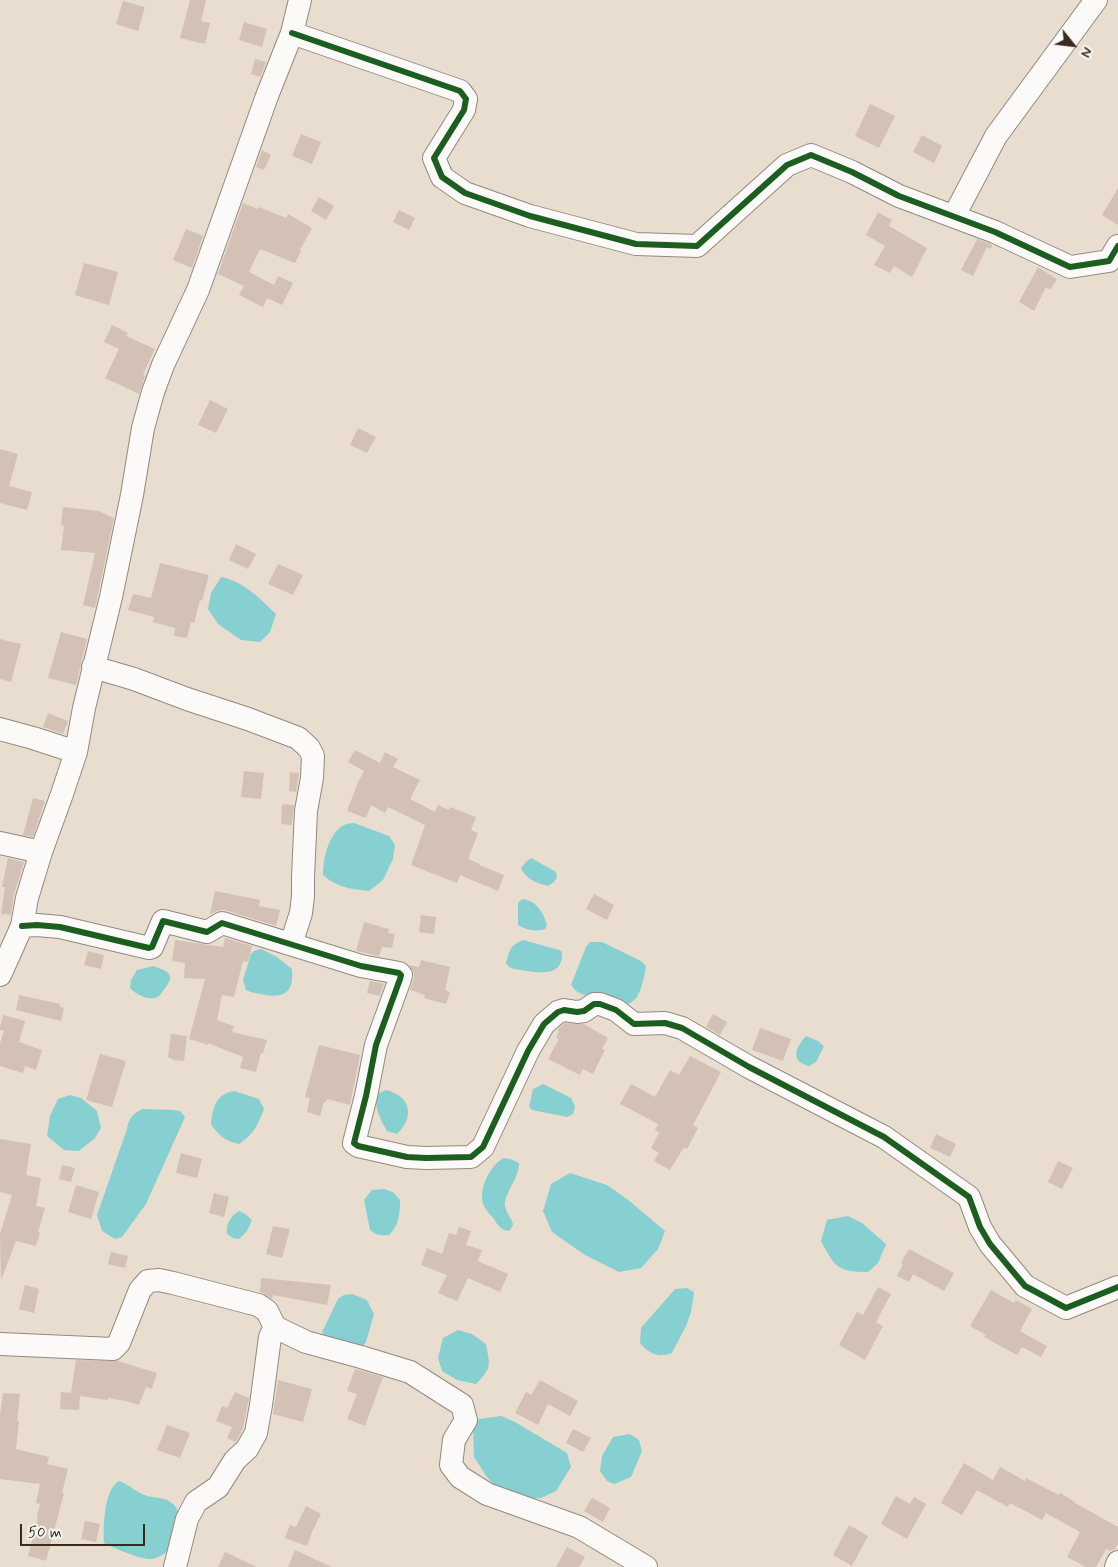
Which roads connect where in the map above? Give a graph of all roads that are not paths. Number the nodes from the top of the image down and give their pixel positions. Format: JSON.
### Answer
{"nodes":[{"id":1,"x":300,"y":0,"type":"edge"},
{"id":2,"x":1096,"y":0,"type":"edge"},
{"id":3,"x":292,"y":33,"type":"junction"},
{"id":4,"x":954,"y":216,"type":"junction"},
{"id":5,"x":1118,"y":246,"type":"edge"},
{"id":6,"x":93,"y":667,"type":"junction"},
{"id":7,"x":0,"y":729,"type":"edge"},
{"id":8,"x":76,"y":752,"type":"junction"},
{"id":9,"x":0,"y":842,"type":"edge"},
{"id":10,"x":41,"y":852,"type":"junction"},
{"id":11,"x":22,"y":926,"type":"junction"},
{"id":12,"x":291,"y":944,"type":"junction"},
{"id":13,"x":0,"y":975,"type":"edge"},
{"id":14,"x":1118,"y":1287,"type":"edge"},
{"id":15,"x":275,"y":1327,"type":"junction"},
{"id":16,"x":0,"y":1344,"type":"edge"},
{"id":17,"x":1118,"y":1562,"type":"edge"},
{"id":18,"x":175,"y":1567,"type":"edge"},
{"id":19,"x":646,"y":1567,"type":"edge"},
{"id":20,"x":1116,"y":1567,"type":"edge"}],
"edges":[{"from":1,"to":3,"type":"street"},
{"from":2,"to":4,"type":"street"},
{"from":3,"to":4,"type":"street"},
{"from":3,"to":6,"type":"street"},
{"from":4,"to":5,"type":"street"},
{"from":6,"to":8,"type":"street"},
{"from":6,"to":12,"type":"street"},
{"from":7,"to":8,"type":"street"},
{"from":8,"to":10,"type":"street"},
{"from":9,"to":10,"type":"street"},
{"from":10,"to":11,"type":"street"},
{"from":11,"to":12,"type":"street"},
{"from":11,"to":13,"type":"street"},
{"from":12,"to":14,"type":"street"},
{"from":15,"to":16,"type":"street"},
{"from":15,"to":18,"type":"street"},
{"from":15,"to":19,"type":"street"},
{"from":17,"to":20,"type":"street"}]}
